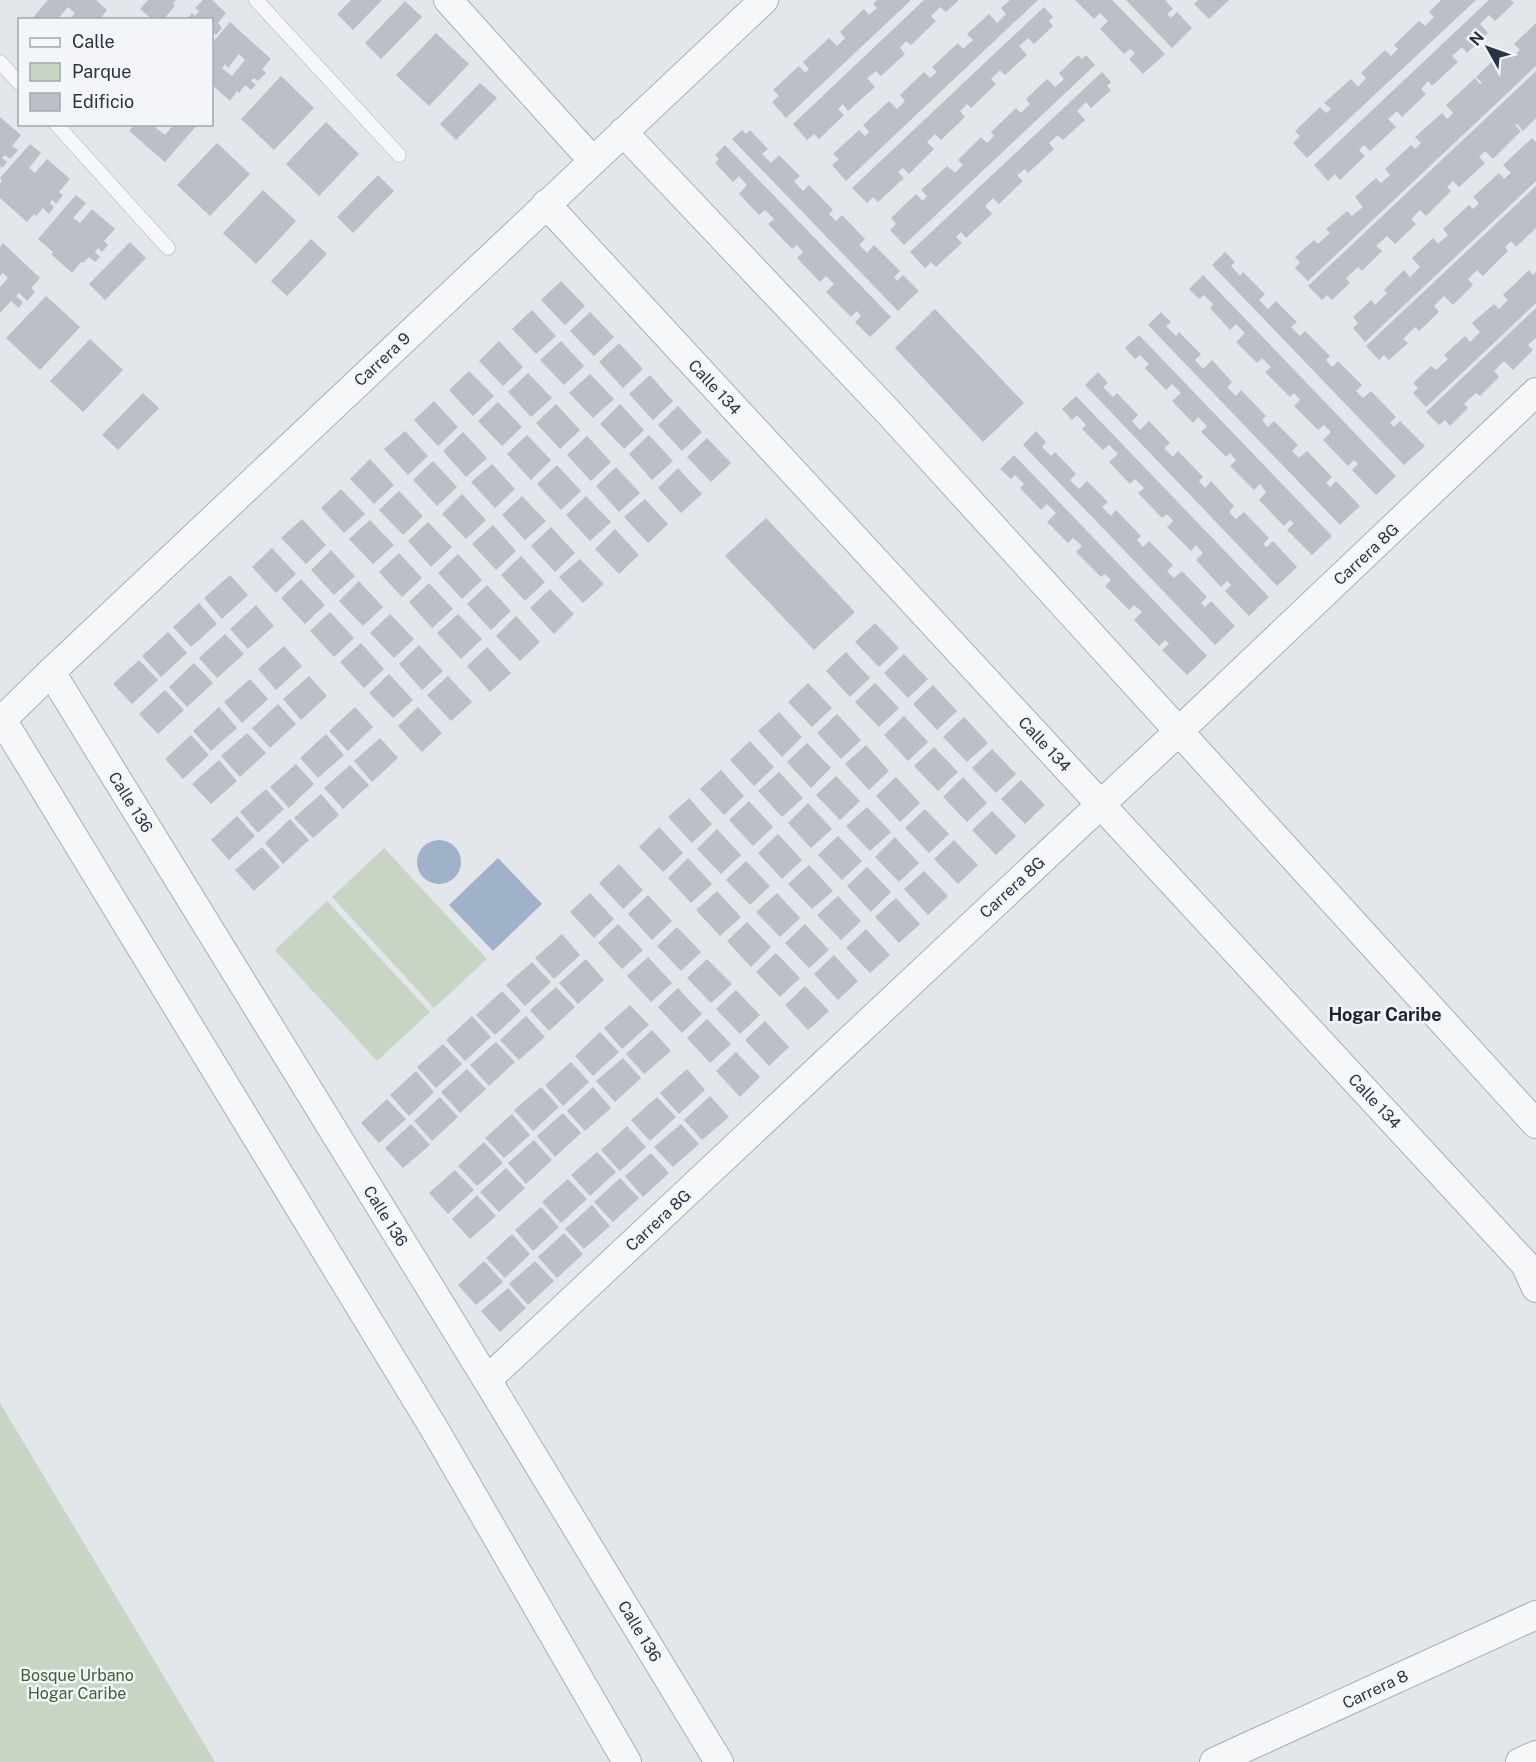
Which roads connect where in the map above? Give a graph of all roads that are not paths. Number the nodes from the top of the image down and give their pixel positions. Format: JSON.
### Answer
{"nodes":[{"id":1,"x":256,"y":0,"type":"edge"},
{"id":2,"x":448,"y":0,"type":"edge"},
{"id":3,"x":764,"y":0,"type":"edge"},
{"id":4,"x":0,"y":62,"type":"edge"},
{"id":5,"x":18,"y":82,"type":"edge"},
{"id":6,"x":58,"y":126,"type":"edge"},
{"id":7,"x":623,"y":132,"type":"junction"},
{"id":8,"x":399,"y":155,"type":"dead end"},
{"id":9,"x":593,"y":161,"type":"junction"},
{"id":10,"x":546,"y":204,"type":"junction"},
{"id":11,"x":168,"y":248,"type":"dead end"},
{"id":12,"x":1536,"y":392,"type":"edge"},
{"id":13,"x":51,"y":672,"type":"junction"},
{"id":14,"x":1,"y":718,"type":"edge"},
{"id":15,"x":1178,"y":732,"type":"junction"},
{"id":16,"x":1101,"y":804,"type":"junction"},
{"id":17,"x":1536,"y":1124,"type":"edge"},
{"id":18,"x":1536,"y":1288,"type":"edge"},
{"id":19,"x":487,"y":1380,"type":"junction"},
{"id":20,"x":1536,"y":1615,"type":"edge"},
{"id":21,"x":1536,"y":1755,"type":"edge"},
{"id":22,"x":627,"y":1762,"type":"edge"},
{"id":23,"x":719,"y":1762,"type":"edge"},
{"id":24,"x":1214,"y":1762,"type":"edge"},
{"id":25,"x":1520,"y":1762,"type":"edge"}],
"edges":[{"from":1,"to":8,"type":"lane"},
{"from":2,"to":9,"type":"street"},
{"from":3,"to":7,"type":"street","name":"Carrera 9"},
{"from":4,"to":5,"type":"lane"},
{"from":6,"to":11,"type":"lane"},
{"from":7,"to":9,"type":"street","name":"Carrera 9"},
{"from":7,"to":15,"type":"street"},
{"from":9,"to":10,"type":"street","name":"Carrera 9"},
{"from":10,"to":13,"type":"street","name":"Carrera 9"},
{"from":10,"to":16,"type":"street","name":"Calle 134"},
{"from":12,"to":15,"type":"street","name":"Carrera 8G"},
{"from":13,"to":14,"type":"street","name":"Carrera 9"},
{"from":13,"to":19,"type":"street","name":"Calle 136"},
{"from":14,"to":22,"type":"street"},
{"from":15,"to":16,"type":"street","name":"Carrera 8G"},
{"from":15,"to":17,"type":"street"},
{"from":16,"to":18,"type":"street","name":"Calle 134"},
{"from":16,"to":19,"type":"street","name":"Carrera 8G"},
{"from":19,"to":23,"type":"street","name":"Calle 136"},
{"from":20,"to":24,"type":"street","name":"Carrera 8"},
{"from":21,"to":25,"type":"street"}]}
